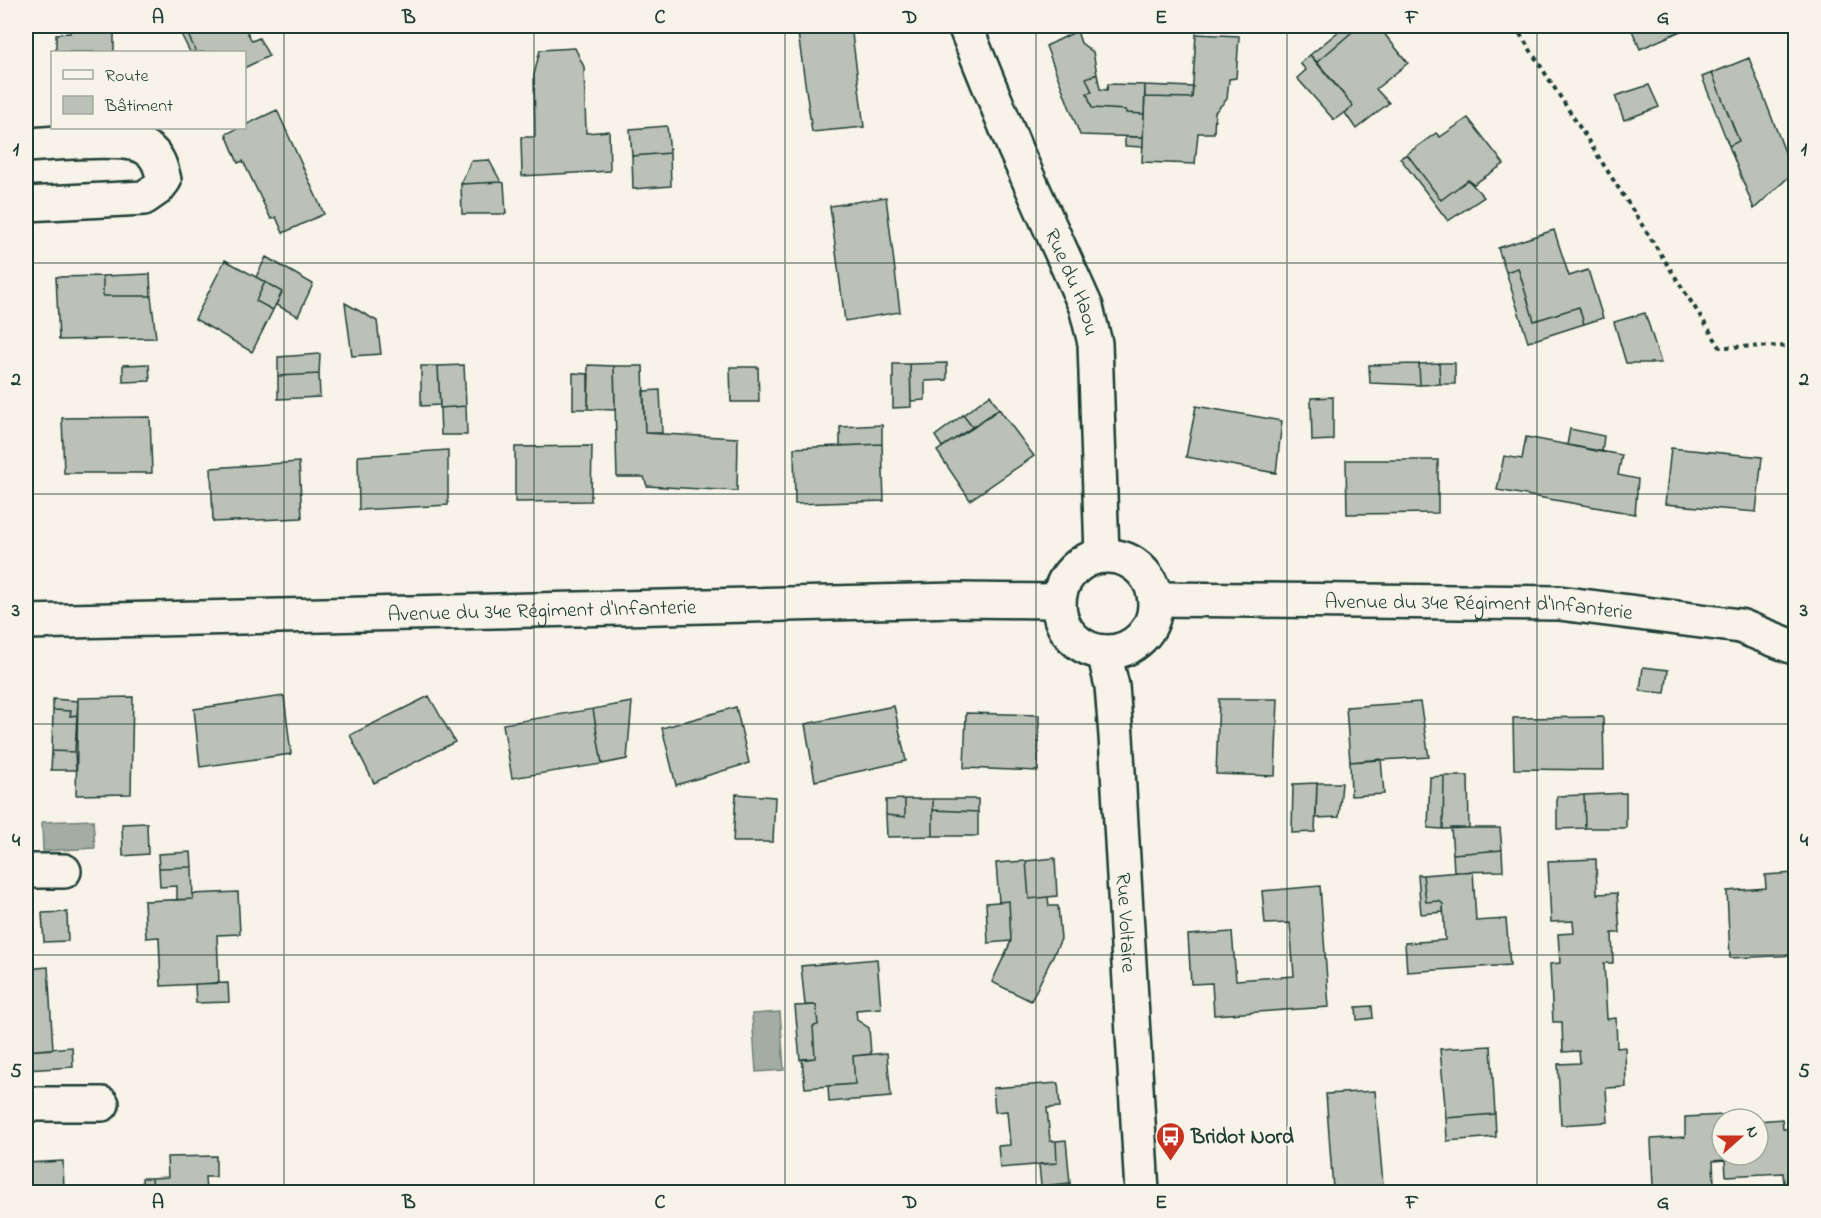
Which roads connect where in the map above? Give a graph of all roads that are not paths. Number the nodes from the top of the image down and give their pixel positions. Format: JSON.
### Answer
{"nodes":[{"id":1,"x":965,"y":26,"type":"edge"},
{"id":2,"x":26,"y":146,"type":"edge"},
{"id":3,"x":26,"y":204,"type":"edge"},
{"id":4,"x":1102,"y":555,"type":"junction"},
{"id":5,"x":1155,"y":599,"type":"junction"},
{"id":6,"x":1058,"y":601,"type":"junction"},
{"id":7,"x":26,"y":622,"type":"edge"},
{"id":8,"x":1796,"y":648,"type":"edge"},
{"id":9,"x":1104,"y":652,"type":"junction"},
{"id":10,"x":26,"y":871,"type":"edge"},
{"id":11,"x":63,"y":871,"type":"dead end"},
{"id":12,"x":26,"y":1104,"type":"edge"},
{"id":13,"x":102,"y":1104,"type":"dead end"},
{"id":14,"x":1142,"y":1192,"type":"edge"}],
"edges":[{"from":1,"to":4,"type":"street","name":"Rue du Haou"},
{"from":2,"to":3,"type":"street"},
{"from":4,"to":5,"type":"street"},
{"from":4,"to":6,"type":"street"},
{"from":5,"to":8,"type":"street","name":"Avenue du 34e Régiment d'Infanterie"},
{"from":5,"to":9,"type":"street"},
{"from":6,"to":7,"type":"street","name":"Avenue du 34e Régiment d'Infanterie"},
{"from":6,"to":9,"type":"street"},
{"from":9,"to":14,"type":"street","name":"Rue Voltaire"},
{"from":10,"to":11,"type":"street"},
{"from":12,"to":13,"type":"street"}]}
